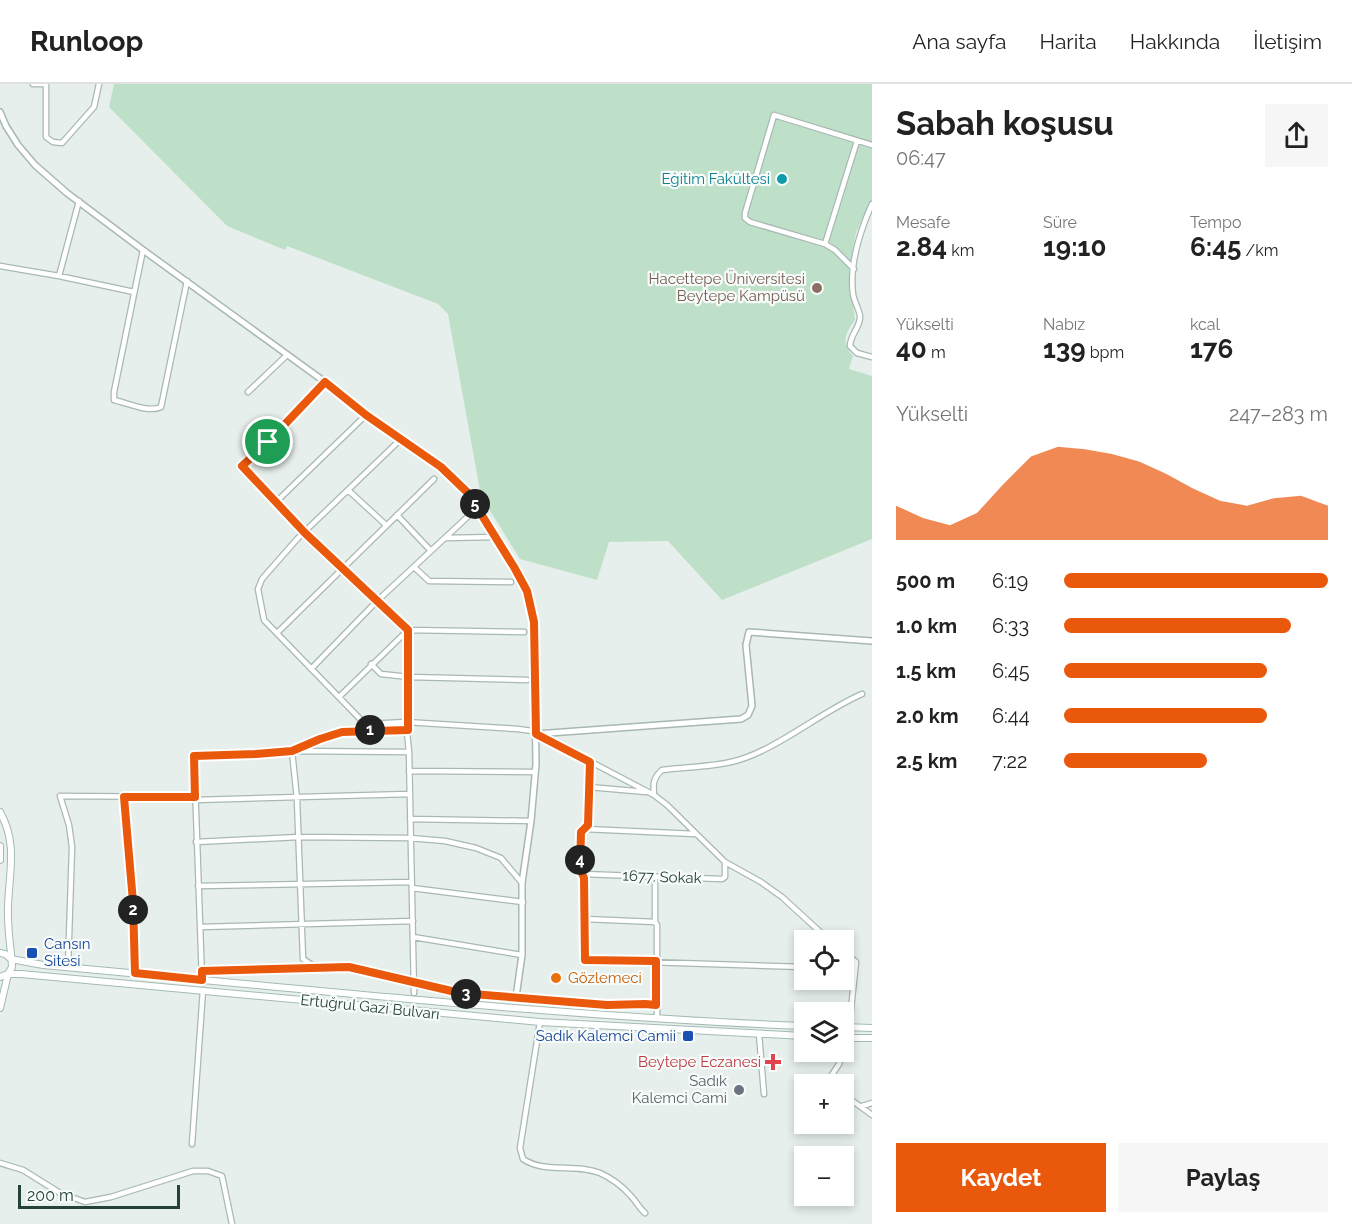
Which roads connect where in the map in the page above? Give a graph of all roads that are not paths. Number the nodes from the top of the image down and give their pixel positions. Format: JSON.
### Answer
{"nodes":[{"id":1,"x":33,"y":84,"type":"edge"},
{"id":2,"x":46,"y":84,"type":"edge"},
{"id":3,"x":99,"y":84,"type":"edge"},
{"id":4,"x":0,"y":112,"type":"edge"},
{"id":5,"x":857,"y":141,"type":"junction"},
{"id":6,"x":872,"y":145,"type":"edge"},
{"id":7,"x":79,"y":201,"type":"junction"},
{"id":8,"x":872,"y":204,"type":"edge"},
{"id":9,"x":825,"y":244,"type":"junction"},
{"id":10,"x":143,"y":250,"type":"junction"},
{"id":11,"x":0,"y":266,"type":"edge"},
{"id":12,"x":854,"y":269,"type":"junction"},
{"id":13,"x":59,"y":276,"type":"junction"},
{"id":14,"x":187,"y":281,"type":"junction"},
{"id":15,"x":134,"y":291,"type":"junction"},
{"id":16,"x":287,"y":354,"type":"junction"},
{"id":17,"x":872,"y":357,"type":"edge"},
{"id":18,"x":325,"y":382,"type":"junction"},
{"id":19,"x":248,"y":392,"type":"dead end"},
{"id":20,"x":366,"y":415,"type":"junction"},
{"id":21,"x":400,"y":439,"type":"junction"},
{"id":22,"x":434,"y":479,"type":"dead end"},
{"id":23,"x":348,"y":489,"type":"junction"},
{"id":24,"x":276,"y":502,"type":"junction"},
{"id":25,"x":477,"y":508,"type":"junction"},
{"id":26,"x":397,"y":515,"type":"junction"},
{"id":27,"x":386,"y":525,"type":"junction"},
{"id":28,"x":305,"y":533,"type":"junction"},
{"id":29,"x":495,"y":537,"type":"junction"},
{"id":30,"x":445,"y":538,"type":"junction"},
{"id":31,"x":430,"y":551,"type":"junction"},
{"id":32,"x":414,"y":567,"type":"junction"},
{"id":33,"x":341,"y":568,"type":"junction"},
{"id":34,"x":511,"y":582,"type":"dead end"},
{"id":35,"x":376,"y":602,"type":"junction"},
{"id":36,"x":408,"y":630,"type":"junction"},
{"id":37,"x":524,"y":632,"type":"dead end"},
{"id":38,"x":277,"y":633,"type":"junction"},
{"id":39,"x":872,"y":641,"type":"edge"},
{"id":40,"x":371,"y":664,"type":"junction"},
{"id":41,"x":311,"y":669,"type":"junction"},
{"id":42,"x":409,"y":677,"type":"junction"},
{"id":43,"x":527,"y":680,"type":"dead end"},
{"id":44,"x":862,"y":694,"type":"dead end"},
{"id":45,"x":339,"y":697,"type":"junction"},
{"id":46,"x":406,"y":722,"type":"junction"},
{"id":47,"x":408,"y":730,"type":"junction"},
{"id":48,"x":536,"y":734,"type":"junction"},
{"id":49,"x":292,"y":751,"type":"junction"},
{"id":50,"x":410,"y":752,"type":"junction"},
{"id":51,"x":590,"y":762,"type":"junction"},
{"id":52,"x":409,"y":771,"type":"junction"},
{"id":53,"x":535,"y":772,"type":"junction"},
{"id":54,"x":589,"y":788,"type":"junction"},
{"id":55,"x":409,"y":794,"type":"junction"},
{"id":56,"x":651,"y":794,"type":"junction"},
{"id":57,"x":124,"y":797,"type":"junction"},
{"id":58,"x":195,"y":799,"type":"junction"},
{"id":59,"x":297,"y":799,"type":"junction"},
{"id":60,"x":0,"y":812,"type":"edge"},
{"id":61,"x":410,"y":819,"type":"junction"},
{"id":62,"x":531,"y":821,"type":"junction"},
{"id":63,"x":585,"y":829,"type":"junction"},
{"id":64,"x":695,"y":834,"type":"junction"},
{"id":65,"x":299,"y":837,"type":"junction"},
{"id":66,"x":410,"y":838,"type":"junction"},
{"id":67,"x":196,"y":842,"type":"junction"},
{"id":68,"x":0,"y":846,"type":"edge"},
{"id":69,"x":0,"y":860,"type":"edge"},
{"id":70,"x":724,"y":862,"type":"junction"},
{"id":71,"x":582,"y":874,"type":"junction"},
{"id":72,"x":655,"y":877,"type":"junction"},
{"id":73,"x":522,"y":883,"type":"junction"},
{"id":74,"x":300,"y":885,"type":"junction"},
{"id":75,"x":412,"y":885,"type":"junction"},
{"id":76,"x":198,"y":886,"type":"junction"},
{"id":77,"x":523,"y":902,"type":"junction"},
{"id":78,"x":585,"y":919,"type":"junction"},
{"id":79,"x":412,"y":921,"type":"junction"},
{"id":80,"x":655,"y":922,"type":"junction"},
{"id":81,"x":301,"y":924,"type":"junction"},
{"id":82,"x":200,"y":927,"type":"junction"},
{"id":83,"x":818,"y":930,"type":"edge"},
{"id":84,"x":413,"y":937,"type":"junction"},
{"id":85,"x":0,"y":953,"type":"edge"},
{"id":86,"x":522,"y":955,"type":"junction"},
{"id":87,"x":11,"y":959,"type":"junction"},
{"id":88,"x":854,"y":960,"type":"edge"},
{"id":89,"x":656,"y":961,"type":"junction"},
{"id":90,"x":68,"y":967,"type":"junction"},
{"id":91,"x":315,"y":967,"type":"junction"},
{"id":92,"x":794,"y":967,"type":"edge"},
{"id":93,"x":202,"y":971,"type":"junction"},
{"id":94,"x":135,"y":973,"type":"junction"},
{"id":95,"x":8,"y":974,"type":"junction"},
{"id":96,"x":854,"y":975,"type":"edge"},
{"id":97,"x":0,"y":977,"type":"edge"},
{"id":98,"x":202,"y":980,"type":"junction"},
{"id":99,"x":415,"y":982,"type":"junction"},
{"id":100,"x":203,"y":990,"type":"junction"},
{"id":101,"x":414,"y":993,"type":"junction"},
{"id":102,"x":516,"y":997,"type":"junction"},
{"id":103,"x":403,"y":1000,"type":"junction"},
{"id":104,"x":427,"y":1002,"type":"junction"},
{"id":105,"x":656,"y":1005,"type":"junction"},
{"id":106,"x":0,"y":1008,"type":"edge"},
{"id":107,"x":657,"y":1018,"type":"junction"},
{"id":108,"x":540,"y":1022,"type":"junction"},
{"id":109,"x":794,"y":1025,"type":"edge"},
{"id":110,"x":854,"y":1027,"type":"edge"},
{"id":111,"x":872,"y":1028,"type":"edge"},
{"id":112,"x":759,"y":1034,"type":"junction"},
{"id":113,"x":794,"y":1036,"type":"edge"},
{"id":114,"x":854,"y":1038,"type":"edge"},
{"id":115,"x":872,"y":1038,"type":"edge"},
{"id":116,"x":764,"y":1094,"type":"dead end"},
{"id":117,"x":854,"y":1101,"type":"edge"},
{"id":118,"x":872,"y":1103,"type":"edge"},
{"id":119,"x":862,"y":1106,"type":"junction"},
{"id":120,"x":872,"y":1114,"type":"edge"},
{"id":121,"x":192,"y":1144,"type":"dead end"},
{"id":122,"x":0,"y":1163,"type":"edge"},
{"id":123,"x":645,"y":1213,"type":"dead end"},
{"id":124,"x":232,"y":1224,"type":"edge"}],
"edges":[{"from":1,"to":2,"type":"street"},
{"from":2,"to":3,"type":"street"},
{"from":4,"to":7,"type":"street"},
{"from":5,"to":6,"type":"street"},
{"from":5,"to":9,"type":"street"},
{"from":5,"to":9,"type":"street"},
{"from":7,"to":10,"type":"street"},
{"from":7,"to":13,"type":"street"},
{"from":8,"to":12,"type":"street"},
{"from":9,"to":12,"type":"street"},
{"from":10,"to":14,"type":"street"},
{"from":10,"to":15,"type":"street"},
{"from":11,"to":13,"type":"street"},
{"from":12,"to":17,"type":"street"},
{"from":13,"to":15,"type":"street"},
{"from":14,"to":15,"type":"street"},
{"from":14,"to":16,"type":"street"},
{"from":16,"to":18,"type":"street"},
{"from":16,"to":19,"type":"street"},
{"from":18,"to":20,"type":"street"},
{"from":18,"to":24,"type":"street"},
{"from":20,"to":21,"type":"street"},
{"from":20,"to":24,"type":"street"},
{"from":21,"to":23,"type":"street"},
{"from":21,"to":25,"type":"street"},
{"from":22,"to":26,"type":"street"},
{"from":23,"to":27,"type":"street"},
{"from":23,"to":28,"type":"street"},
{"from":24,"to":28,"type":"street"},
{"from":25,"to":29,"type":"street"},
{"from":25,"to":30,"type":"street"},
{"from":26,"to":27,"type":"street"},
{"from":26,"to":31,"type":"street"},
{"from":27,"to":33,"type":"street"},
{"from":28,"to":33,"type":"street"},
{"from":28,"to":38,"type":"street"},
{"from":29,"to":30,"type":"street"},
{"from":29,"to":48,"type":"street"},
{"from":30,"to":31,"type":"street"},
{"from":31,"to":32,"type":"street"},
{"from":32,"to":34,"type":"street"},
{"from":32,"to":35,"type":"street"},
{"from":33,"to":35,"type":"street"},
{"from":33,"to":38,"type":"street"},
{"from":35,"to":36,"type":"street"},
{"from":35,"to":41,"type":"street"},
{"from":36,"to":37,"type":"street"},
{"from":36,"to":40,"type":"street"},
{"from":36,"to":42,"type":"street"},
{"from":38,"to":41,"type":"street"},
{"from":39,"to":48,"type":"street"},
{"from":40,"to":42,"type":"street"},
{"from":40,"to":45,"type":"street"},
{"from":41,"to":45,"type":"street"},
{"from":42,"to":43,"type":"street"},
{"from":42,"to":46,"type":"street"},
{"from":44,"to":56,"type":"street"},
{"from":45,"to":46,"type":"street"},
{"from":46,"to":47,"type":"street"},
{"from":46,"to":48,"type":"street"},
{"from":47,"to":49,"type":"street"},
{"from":47,"to":50,"type":"street"},
{"from":48,"to":51,"type":"street"},
{"from":48,"to":53,"type":"street"},
{"from":49,"to":50,"type":"street"},
{"from":49,"to":58,"type":"street"},
{"from":49,"to":59,"type":"street"},
{"from":50,"to":52,"type":"street"},
{"from":51,"to":54,"type":"street"},
{"from":51,"to":56,"type":"street"},
{"from":52,"to":53,"type":"street"},
{"from":52,"to":55,"type":"street"},
{"from":53,"to":62,"type":"street"},
{"from":54,"to":56,"type":"street"},
{"from":54,"to":63,"type":"street"},
{"from":55,"to":59,"type":"street"},
{"from":55,"to":61,"type":"street"},
{"from":56,"to":64,"type":"street"},
{"from":57,"to":58,"type":"street"},
{"from":57,"to":90,"type":"street"},
{"from":57,"to":94,"type":"street"},
{"from":58,"to":59,"type":"street"},
{"from":58,"to":67,"type":"street"},
{"from":59,"to":65,"type":"street"},
{"from":60,"to":87,"type":"main road"},
{"from":61,"to":62,"type":"street"},
{"from":61,"to":66,"type":"street"},
{"from":62,"to":73,"type":"street"},
{"from":63,"to":64,"type":"street"},
{"from":63,"to":71,"type":"street"},
{"from":64,"to":70,"type":"street"},
{"from":65,"to":66,"type":"street"},
{"from":65,"to":67,"type":"street"},
{"from":65,"to":74,"type":"street"},
{"from":66,"to":73,"type":"street"},
{"from":66,"to":75,"type":"street"},
{"from":67,"to":76,"type":"street"},
{"from":68,"to":69,"type":"main road"},
{"from":70,"to":72,"type":"street","name":"1677. Sokak"},
{"from":70,"to":83,"type":"street"},
{"from":71,"to":72,"type":"street","name":"1677. Sokak"},
{"from":71,"to":78,"type":"street"},
{"from":72,"to":80,"type":"street"},
{"from":73,"to":77,"type":"street"},
{"from":74,"to":75,"type":"street"},
{"from":74,"to":76,"type":"street"},
{"from":74,"to":81,"type":"street"},
{"from":75,"to":77,"type":"street"},
{"from":75,"to":79,"type":"street"},
{"from":76,"to":82,"type":"street"},
{"from":77,"to":86,"type":"street"},
{"from":78,"to":80,"type":"street"},
{"from":78,"to":89,"type":"street"},
{"from":79,"to":81,"type":"street"},
{"from":79,"to":84,"type":"street"},
{"from":80,"to":89,"type":"street"},
{"from":81,"to":82,"type":"street"},
{"from":81,"to":91,"type":"street"},
{"from":82,"to":93,"type":"street"},
{"from":84,"to":86,"type":"street"},
{"from":84,"to":99,"type":"street"},
{"from":85,"to":87,"type":"main road"},
{"from":86,"to":102,"type":"street"},
{"from":87,"to":90,"type":"main road","name":"Ertuğrul Gazi Bulvarı"},
{"from":87,"to":95,"type":"main road"},
{"from":88,"to":96,"type":"street"},
{"from":89,"to":92,"type":"street"},
{"from":89,"to":105,"type":"street"},
{"from":90,"to":94,"type":"main road","name":"Ertuğrul Gazi Bulvarı"},
{"from":91,"to":93,"type":"street"},
{"from":91,"to":99,"type":"street"},
{"from":93,"to":98,"type":"street"},
{"from":94,"to":98,"type":"main road","name":"Ertuğrul Gazi Bulvarı"},
{"from":95,"to":97,"type":"main road"},
{"from":95,"to":100,"type":"main road","name":"Ertuğrul Gazi Bulvarı"},
{"from":95,"to":106,"type":"main road"},
{"from":98,"to":103,"type":"main road","name":"Ertuğrul Gazi Bulvarı"},
{"from":99,"to":101,"type":"street"},
{"from":99,"to":102,"type":"street"},
{"from":100,"to":108,"type":"main road","name":"Ertuğrul Gazi Bulvarı"},
{"from":100,"to":121,"type":"street"},
{"from":101,"to":103,"type":"street"},
{"from":101,"to":104,"type":"street"},
{"from":102,"to":105,"type":"street"},
{"from":103,"to":104,"type":"main road","name":"Ertuğrul Gazi Bulvarı"},
{"from":104,"to":107,"type":"main road","name":"Ertuğrul Gazi Bulvarı"},
{"from":105,"to":107,"type":"street"},
{"from":107,"to":109,"type":"main road","name":"Ertuğrul Gazi Bulvarı"},
{"from":108,"to":112,"type":"main road","name":"Ertuğrul Gazi Bulvarı"},
{"from":108,"to":123,"type":"street"},
{"from":110,"to":111,"type":"main road"},
{"from":112,"to":113,"type":"main road","name":"Ertuğrul Gazi Bulvarı"},
{"from":112,"to":116,"type":"street"},
{"from":114,"to":115,"type":"main road"},
{"from":117,"to":119,"type":"street"},
{"from":118,"to":119,"type":"street"},
{"from":119,"to":120,"type":"street"},
{"from":122,"to":124,"type":"street"}]}
